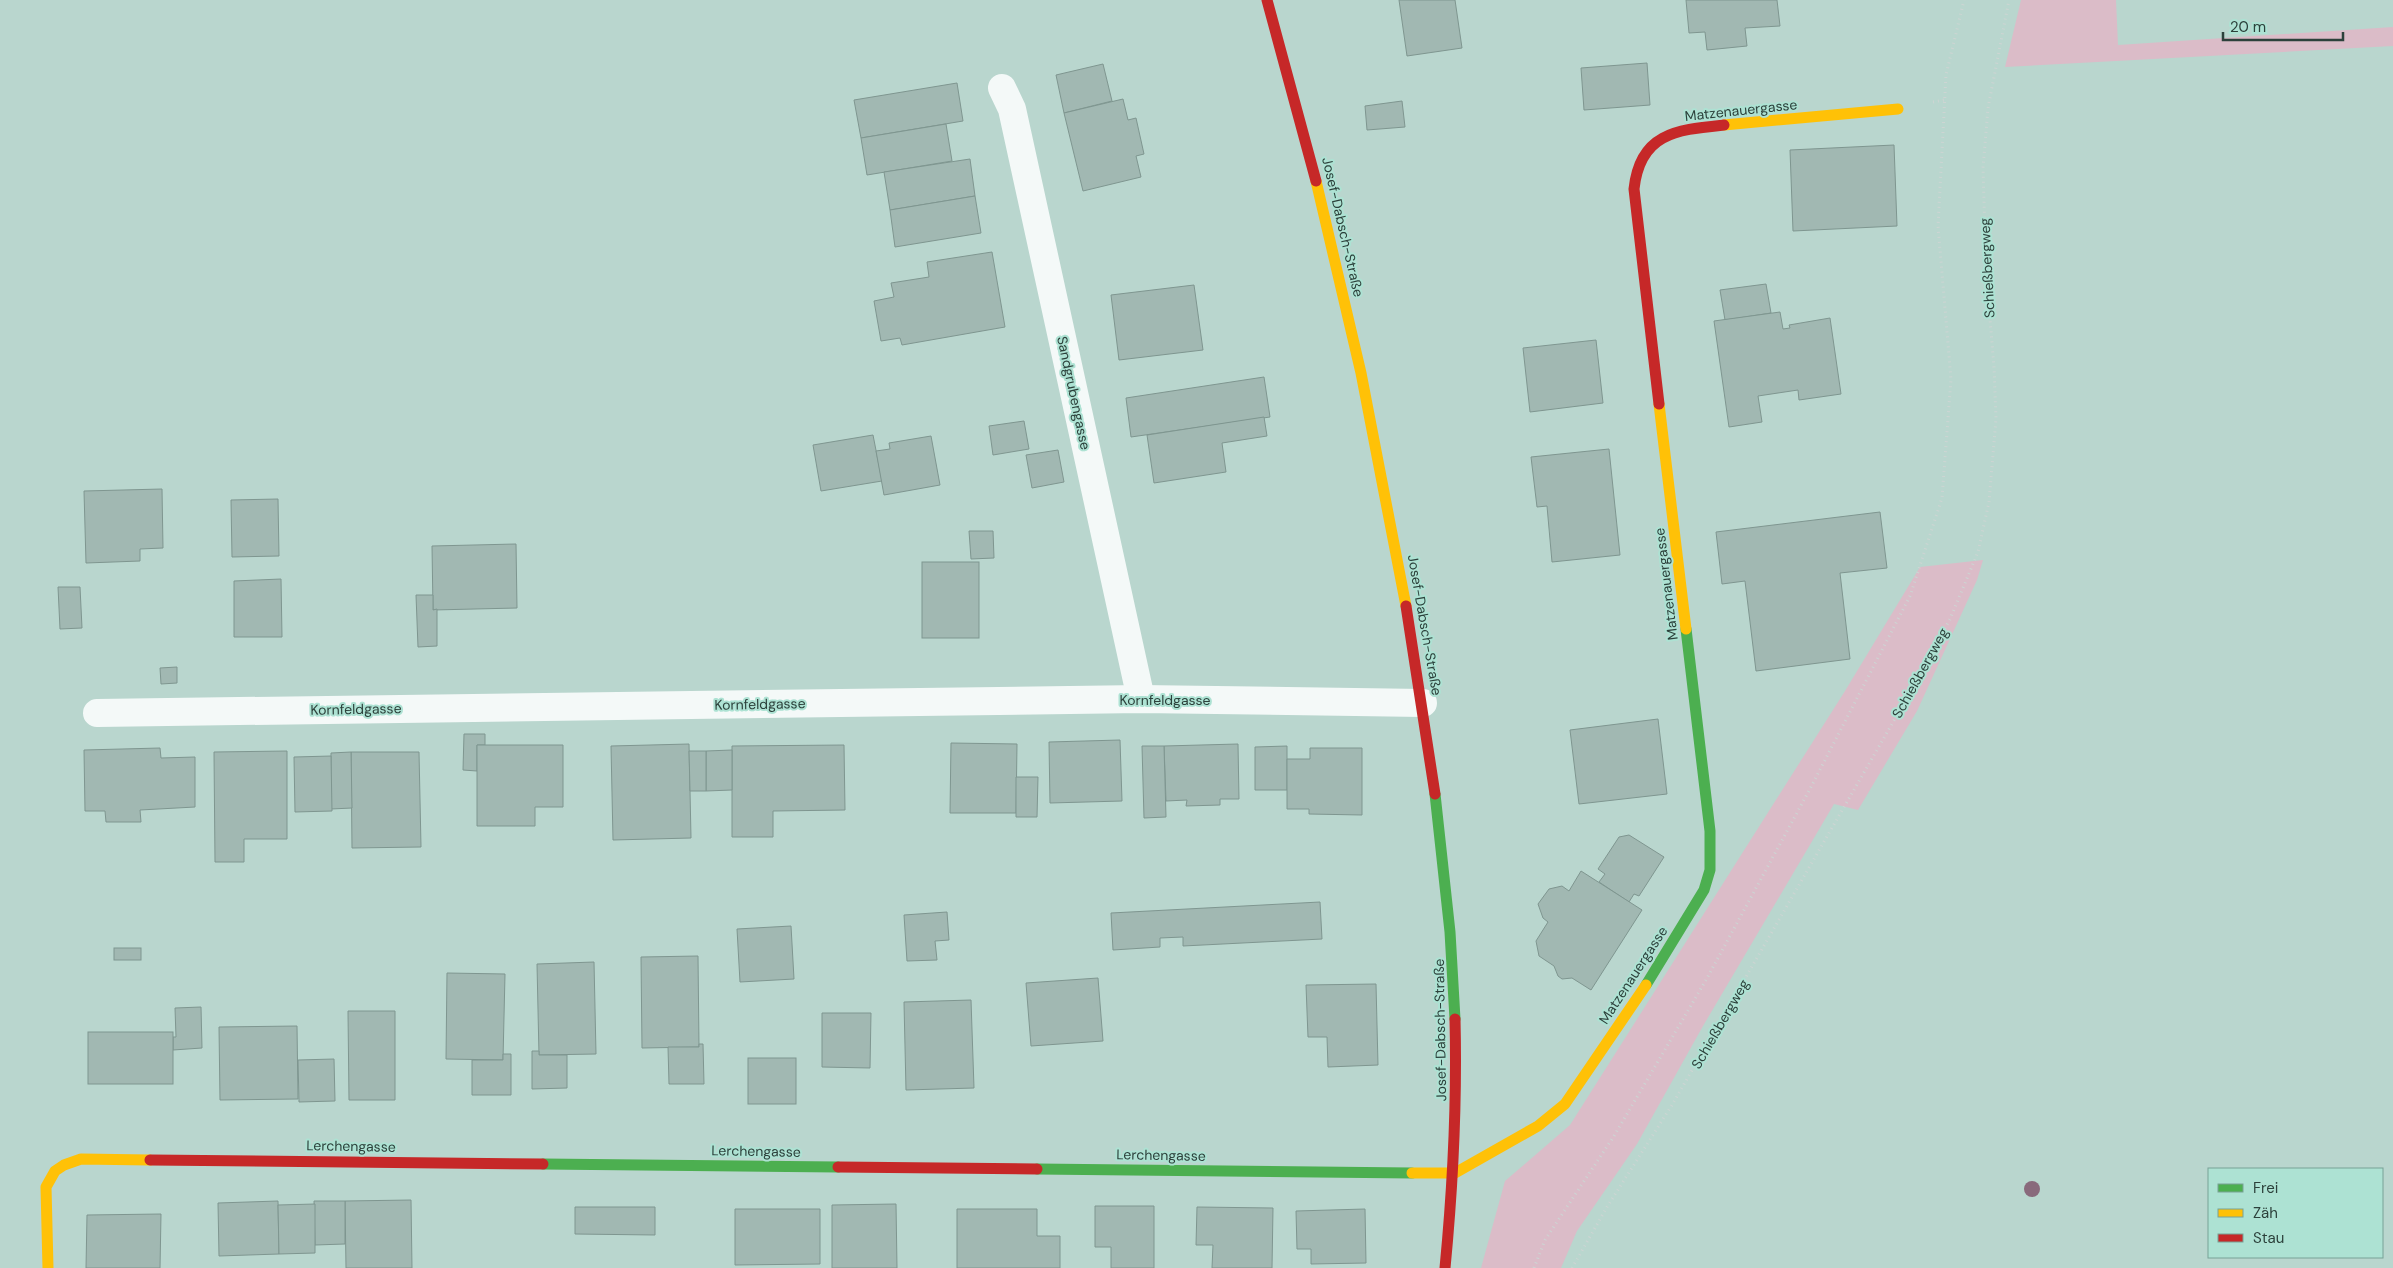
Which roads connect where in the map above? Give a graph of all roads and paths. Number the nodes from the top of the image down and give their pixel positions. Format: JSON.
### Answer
{"nodes":[{"id":1,"x":1267,"y":0,"type":"edge"},
{"id":2,"x":1964,"y":0,"type":"edge"},
{"id":3,"x":2009,"y":0,"type":"edge"},
{"id":4,"x":1002,"y":88,"type":"dead end"},
{"id":5,"x":1898,"y":109,"type":"dead end"},
{"id":6,"x":1141,"y":699,"type":"junction"},
{"id":7,"x":1424,"y":703,"type":"junction"},
{"id":8,"x":98,"y":713,"type":"dead end"},
{"id":9,"x":1455,"y":1173,"type":"junction"},
{"id":10,"x":48,"y":1268,"type":"edge"},
{"id":11,"x":1445,"y":1268,"type":"edge"},
{"id":12,"x":1534,"y":1268,"type":"edge"},
{"id":13,"x":1572,"y":1268,"type":"edge"}],
"edges":[{"from":1,"to":7,"type":"street","name":"Josef-Dabsch-Straße"},
{"from":2,"to":12,"type":"path"},
{"from":3,"to":13,"type":"path","name":"Schießbergweg"},
{"from":4,"to":6,"type":"street","name":"Sandgrubengasse"},
{"from":5,"to":9,"type":"street","name":"Matzenauergasse"},
{"from":6,"to":7,"type":"street","name":"Kornfeldgasse"},
{"from":6,"to":8,"type":"street","name":"Kornfeldgasse"},
{"from":7,"to":9,"type":"street","name":"Josef-Dabsch-Straße"},
{"from":9,"to":10,"type":"street","name":"Lerchengasse"},
{"from":9,"to":11,"type":"street","name":"Josef-Dabsch-Straße"}]}
